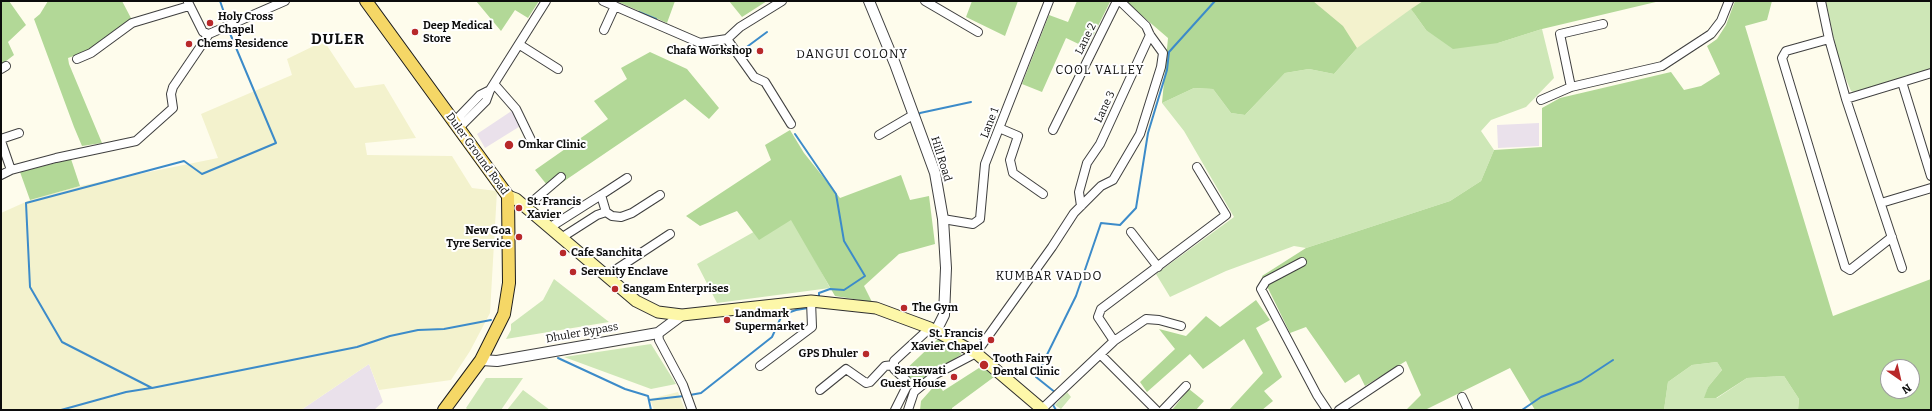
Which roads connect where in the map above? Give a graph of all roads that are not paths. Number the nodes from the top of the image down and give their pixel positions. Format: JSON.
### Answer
{"nodes":[{"id":1,"x":285,"y":1,"type":"edge"},
{"id":2,"x":366,"y":1,"type":"edge"},
{"id":3,"x":546,"y":1,"type":"edge"},
{"id":4,"x":603,"y":1,"type":"edge"},
{"id":5,"x":782,"y":1,"type":"edge"},
{"id":6,"x":869,"y":1,"type":"edge"},
{"id":7,"x":925,"y":1,"type":"edge"},
{"id":8,"x":1049,"y":1,"type":"edge"},
{"id":9,"x":1117,"y":1,"type":"edge"},
{"id":10,"x":1120,"y":1,"type":"edge"},
{"id":11,"x":1729,"y":1,"type":"edge"},
{"id":12,"x":1822,"y":1,"type":"edge"},
{"id":13,"x":189,"y":3,"type":"edge"},
{"id":14,"x":615,"y":6,"type":"junction"},
{"id":15,"x":1603,"y":24,"type":"dead end"},
{"id":16,"x":604,"y":30,"type":"dead end"},
{"id":17,"x":978,"y":32,"type":"dead end"},
{"id":18,"x":209,"y":34,"type":"junction"},
{"id":19,"x":1150,"y":35,"type":"junction"},
{"id":20,"x":727,"y":39,"type":"junction"},
{"id":21,"x":1829,"y":39,"type":"junction"},
{"id":22,"x":520,"y":45,"type":"junction"},
{"id":23,"x":77,"y":59,"type":"dead end"},
{"id":24,"x":558,"y":68,"type":"dead end"},
{"id":25,"x":1931,"y":73,"type":"edge"},
{"id":26,"x":1902,"y":82,"type":"junction"},
{"id":27,"x":493,"y":87,"type":"junction"},
{"id":28,"x":1571,"y":87,"type":"junction"},
{"id":29,"x":1846,"y":99,"type":"junction"},
{"id":30,"x":1541,"y":100,"type":"dead end"},
{"id":31,"x":914,"y":115,"type":"junction"},
{"id":32,"x":791,"y":124,"type":"dead end"},
{"id":33,"x":456,"y":125,"type":"junction"},
{"id":34,"x":999,"y":128,"type":"junction"},
{"id":35,"x":1053,"y":130,"type":"dead end"},
{"id":36,"x":19,"y":132,"type":"dead end"},
{"id":37,"x":879,"y":135,"type":"dead end"},
{"id":38,"x":1,"y":140,"type":"edge"},
{"id":39,"x":532,"y":142,"type":"dead end"},
{"id":40,"x":1197,"y":167,"type":"dead end"},
{"id":41,"x":11,"y":170,"type":"junction"},
{"id":42,"x":1,"y":175,"type":"edge"},
{"id":43,"x":1931,"y":176,"type":"edge"},
{"id":44,"x":561,"y":177,"type":"dead end"},
{"id":45,"x":628,"y":178,"type":"dead end"},
{"id":46,"x":1931,"y":188,"type":"edge"},
{"id":47,"x":1043,"y":194,"type":"dead end"},
{"id":48,"x":601,"y":195,"type":"junction"},
{"id":49,"x":660,"y":195,"type":"dead end"},
{"id":50,"x":508,"y":196,"type":"junction"},
{"id":51,"x":1880,"y":203,"type":"junction"},
{"id":52,"x":1082,"y":206,"type":"junction"},
{"id":53,"x":526,"y":207,"type":"junction"},
{"id":54,"x":606,"y":212,"type":"junction"},
{"id":55,"x":943,"y":219,"type":"junction"},
{"id":56,"x":549,"y":228,"type":"junction"},
{"id":57,"x":1132,"y":232,"type":"dead end"},
{"id":58,"x":670,"y":234,"type":"dead end"},
{"id":59,"x":1892,"y":237,"type":"junction"},
{"id":60,"x":561,"y":238,"type":"junction"},
{"id":61,"x":1302,"y":262,"type":"dead end"},
{"id":62,"x":1158,"y":267,"type":"junction"},
{"id":63,"x":1902,"y":268,"type":"dead end"},
{"id":64,"x":606,"y":276,"type":"junction"},
{"id":65,"x":811,"y":301,"type":"junction"},
{"id":66,"x":682,"y":314,"type":"junction"},
{"id":67,"x":1181,"y":326,"type":"dead end"},
{"id":68,"x":933,"y":330,"type":"junction"},
{"id":69,"x":658,"y":332,"type":"junction"},
{"id":70,"x":1114,"y":341,"type":"junction"},
{"id":71,"x":976,"y":353,"type":"junction"},
{"id":72,"x":1100,"y":354,"type":"junction"},
{"id":73,"x":481,"y":360,"type":"junction"},
{"id":74,"x":894,"y":365,"type":"junction"},
{"id":75,"x":760,"y":366,"type":"dead end"},
{"id":76,"x":1399,"y":370,"type":"dead end"},
{"id":77,"x":1186,"y":386,"type":"dead end"},
{"id":78,"x":820,"y":390,"type":"dead end"},
{"id":79,"x":1462,"y":397,"type":"dead end"},
{"id":80,"x":444,"y":410,"type":"edge"},
{"id":81,"x":692,"y":410,"type":"edge"},
{"id":82,"x":895,"y":410,"type":"edge"},
{"id":83,"x":908,"y":410,"type":"edge"},
{"id":84,"x":1042,"y":410,"type":"edge"},
{"id":85,"x":1156,"y":410,"type":"edge"},
{"id":86,"x":1163,"y":410,"type":"edge"},
{"id":87,"x":1327,"y":410,"type":"edge"},
{"id":88,"x":1339,"y":410,"type":"edge"},
{"id":89,"x":1468,"y":410,"type":"edge"}],
"edges":[{"from":1,"to":18,"type":"street"},
{"from":2,"to":33,"type":"main road","name":"Duler Ground Road"},
{"from":3,"to":22,"type":"street"},
{"from":4,"to":14,"type":"street"},
{"from":5,"to":20,"type":"street"},
{"from":6,"to":31,"type":"street","name":"Hill Road"},
{"from":7,"to":17,"type":"street"},
{"from":8,"to":34,"type":"street","name":"Lane 1"},
{"from":9,"to":35,"type":"street","name":"Lane 2"},
{"from":10,"to":19,"type":"street"},
{"from":11,"to":28,"type":"street"},
{"from":12,"to":21,"type":"street"},
{"from":13,"to":18,"type":"street"},
{"from":13,"to":23,"type":"street"},
{"from":14,"to":16,"type":"street"},
{"from":14,"to":20,"type":"street"},
{"from":15,"to":28,"type":"street"},
{"from":18,"to":41,"type":"street"},
{"from":19,"to":52,"type":"street","name":"Lane 3"},
{"from":19,"to":52,"type":"street"},
{"from":20,"to":32,"type":"street"},
{"from":21,"to":29,"type":"street"},
{"from":21,"to":59,"type":"street"},
{"from":22,"to":24,"type":"street"},
{"from":22,"to":27,"type":"street"},
{"from":25,"to":26,"type":"street"},
{"from":26,"to":29,"type":"street"},
{"from":26,"to":43,"type":"street"},
{"from":27,"to":33,"type":"street"},
{"from":27,"to":39,"type":"street"},
{"from":28,"to":30,"type":"street"},
{"from":29,"to":51,"type":"street"},
{"from":31,"to":37,"type":"street"},
{"from":31,"to":55,"type":"street","name":"Hill Road"},
{"from":33,"to":50,"type":"main road","name":"Duler Ground Road"},
{"from":34,"to":47,"type":"street"},
{"from":34,"to":55,"type":"street","name":"Lane 1"},
{"from":36,"to":38,"type":"street"},
{"from":38,"to":41,"type":"street"},
{"from":40,"to":62,"type":"street"},
{"from":41,"to":42,"type":"street"},
{"from":44,"to":53,"type":"street"},
{"from":45,"to":48,"type":"street"},
{"from":46,"to":51,"type":"street"},
{"from":48,"to":54,"type":"street"},
{"from":48,"to":56,"type":"street"},
{"from":49,"to":54,"type":"street"},
{"from":50,"to":53,"type":"main road"},
{"from":50,"to":73,"type":"main road","name":"Duler Ground Road"},
{"from":51,"to":59,"type":"street"},
{"from":52,"to":71,"type":"street"},
{"from":53,"to":56,"type":"main road"},
{"from":54,"to":60,"type":"street"},
{"from":55,"to":68,"type":"street","name":"Hill Road"},
{"from":56,"to":60,"type":"main road"},
{"from":57,"to":62,"type":"street"},
{"from":58,"to":64,"type":"street"},
{"from":59,"to":63,"type":"street"},
{"from":60,"to":64,"type":"main road"},
{"from":61,"to":87,"type":"street"},
{"from":62,"to":70,"type":"street"},
{"from":64,"to":66,"type":"main road"},
{"from":65,"to":66,"type":"main road"},
{"from":65,"to":68,"type":"main road"},
{"from":65,"to":75,"type":"street"},
{"from":66,"to":69,"type":"street","name":"Dhuler Bypass"},
{"from":67,"to":70,"type":"street"},
{"from":68,"to":71,"type":"main road"},
{"from":68,"to":74,"type":"street"},
{"from":69,"to":73,"type":"street","name":"Dhuler Bypass"},
{"from":69,"to":81,"type":"street"},
{"from":70,"to":72,"type":"street"},
{"from":71,"to":83,"type":"street"},
{"from":71,"to":84,"type":"main road"},
{"from":72,"to":84,"type":"street"},
{"from":72,"to":85,"type":"street"},
{"from":73,"to":80,"type":"main road","name":"Duler Ground Road"},
{"from":74,"to":78,"type":"street"},
{"from":74,"to":82,"type":"street"},
{"from":76,"to":88,"type":"street"},
{"from":77,"to":86,"type":"street"},
{"from":79,"to":89,"type":"street"}]}
